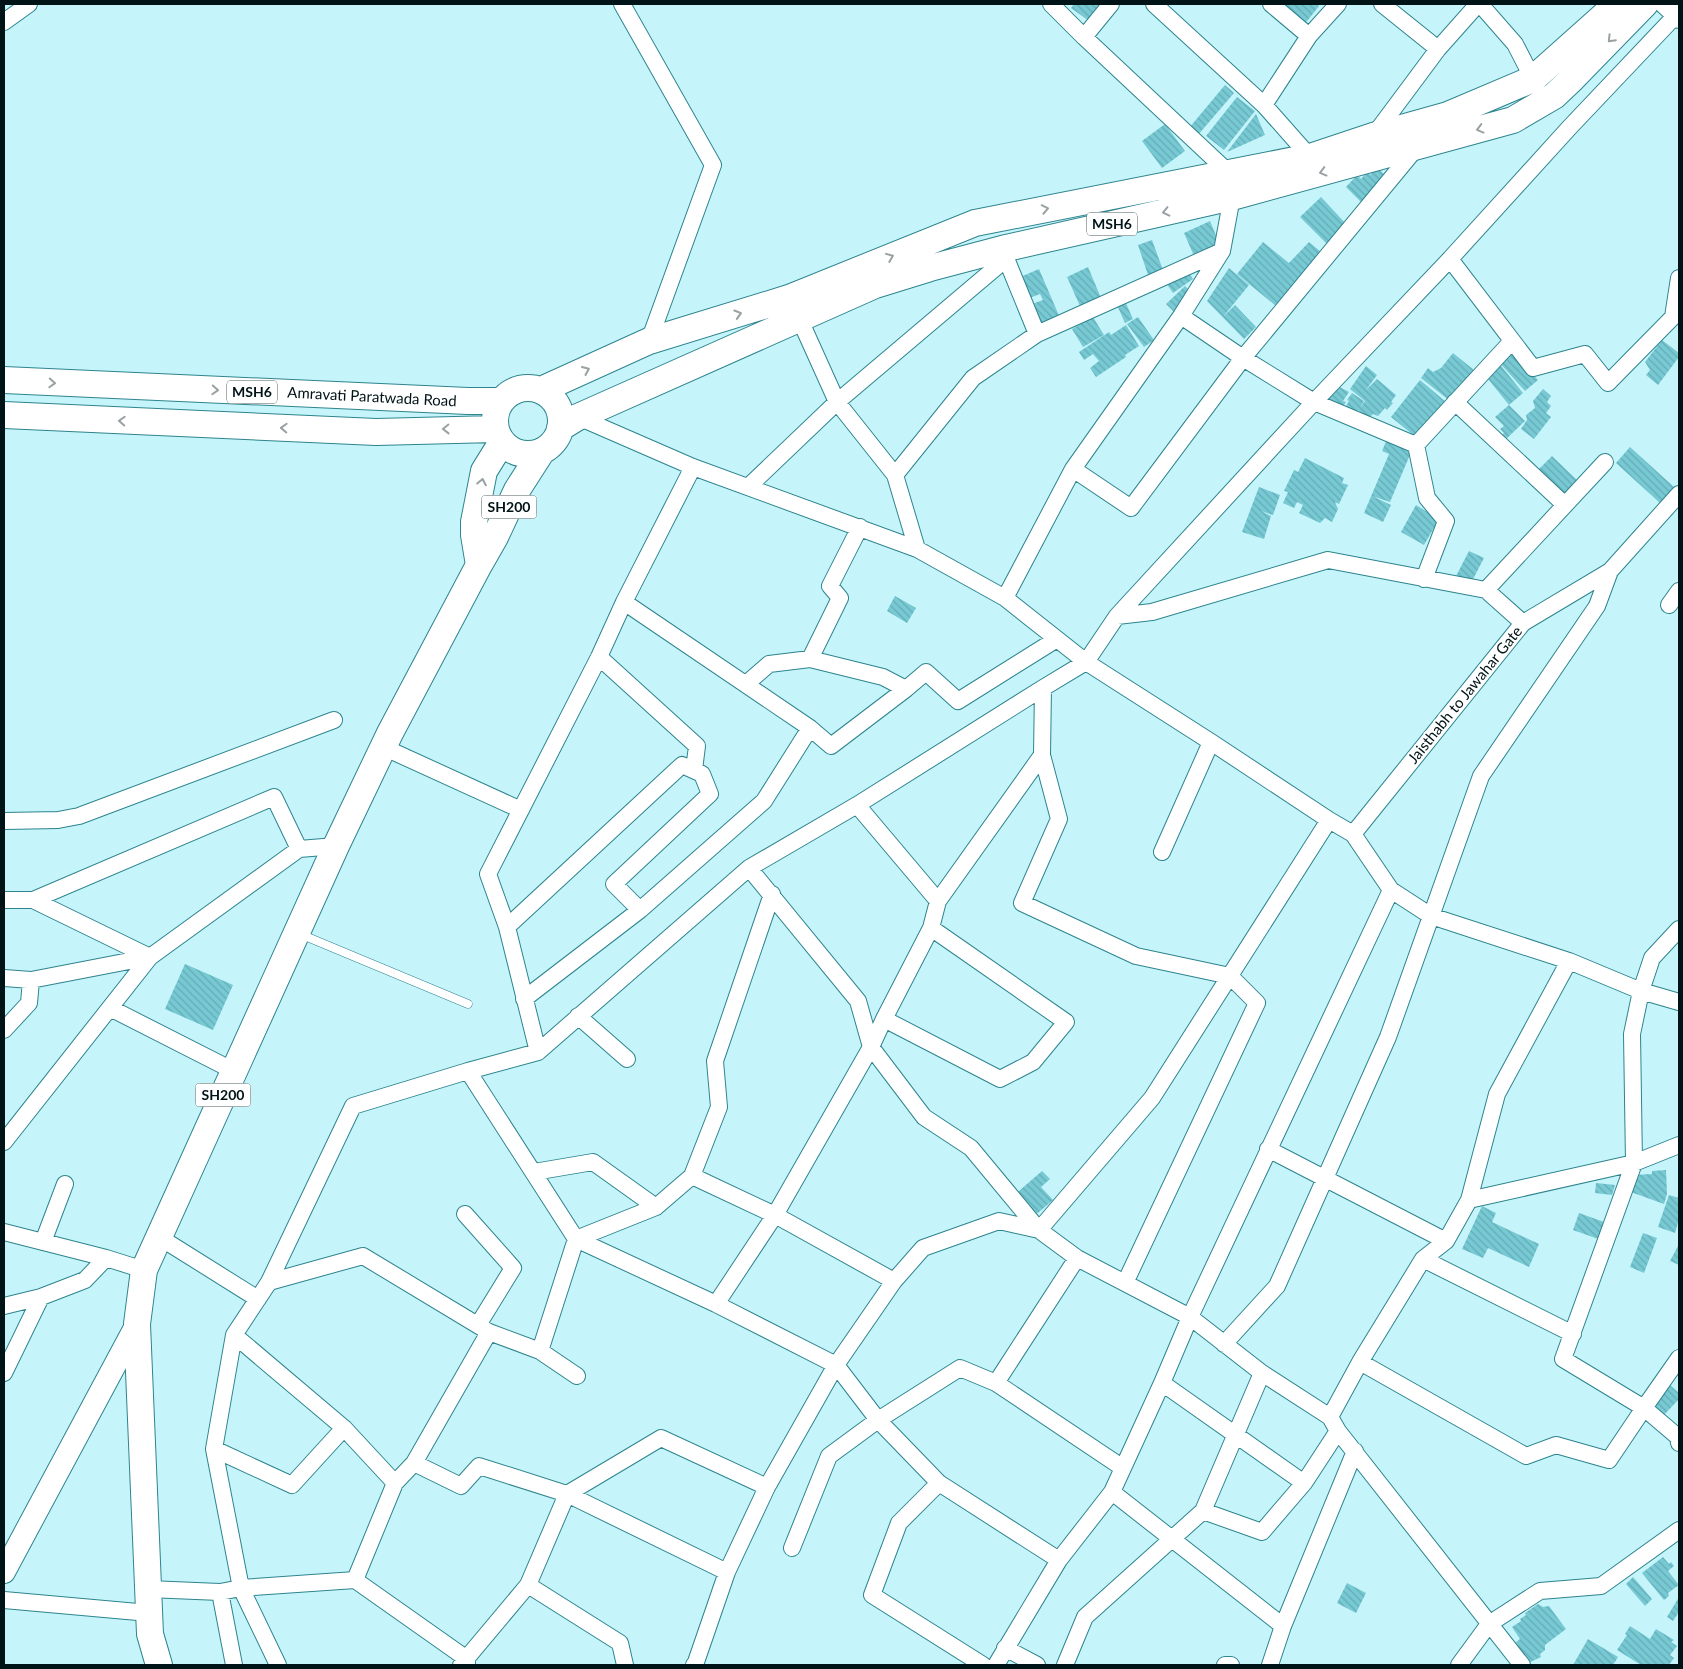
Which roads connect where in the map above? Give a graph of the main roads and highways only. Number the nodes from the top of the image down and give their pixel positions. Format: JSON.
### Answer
{"nodes":[{"id":1,"x":1618,"y":4,"type":"edge"},
{"id":2,"x":1645,"y":4,"type":"edge"},
{"id":3,"x":1230,"y":185,"type":"junction"},
{"id":4,"x":794,"y":308,"type":"junction"},
{"id":5,"x":4,"y":380,"type":"edge"},
{"id":6,"x":541,"y":390,"type":"junction"},
{"id":7,"x":501,"y":400,"type":"junction"},
{"id":8,"x":4,"y":415,"type":"edge"},
{"id":9,"x":569,"y":422,"type":"junction"},
{"id":10,"x":498,"y":436,"type":"junction"},
{"id":11,"x":542,"y":451,"type":"junction"},
{"id":12,"x":479,"y":565,"type":"junction"},
{"id":13,"x":137,"y":1324,"type":"junction"},
{"id":14,"x":4,"y":1572,"type":"edge"},
{"id":15,"x":159,"y":1665,"type":"edge"}],
"edges":[{"from":1,"to":3,"type":"main road","number":"MSH6"},
{"from":2,"to":3,"type":"main road","number":"MSH6","one_way":true},
{"from":3,"to":4,"type":"main road","number":"MSH6","one_way":true},
{"from":4,"to":3,"type":"main road","number":"MSH6","one_way":true},
{"from":6,"to":4,"type":"main road","number":"MSH6","one_way":true},
{"from":4,"to":9,"type":"main road","number":"MSH6"},
{"from":5,"to":7,"type":"main road","name":"Amravati Paratwada Road","number":"MSH6","one_way":true},
{"from":6,"to":7,"type":"main road"},
{"from":6,"to":9,"type":"main road"},
{"from":7,"to":10,"type":"main road"},
{"from":10,"to":8,"type":"main road","name":"Amravati Paratwada Road","number":"MSH6","one_way":true},
{"from":9,"to":11,"type":"main road"},
{"from":10,"to":11,"type":"main road"},
{"from":12,"to":10,"type":"main road","number":"SH200","one_way":true},
{"from":11,"to":12,"type":"main road","number":"SH200"},
{"from":12,"to":13,"type":"main road","number":"SH200"},
{"from":13,"to":14,"type":"main road"},
{"from":13,"to":15,"type":"main road","number":"SH200"}]}
